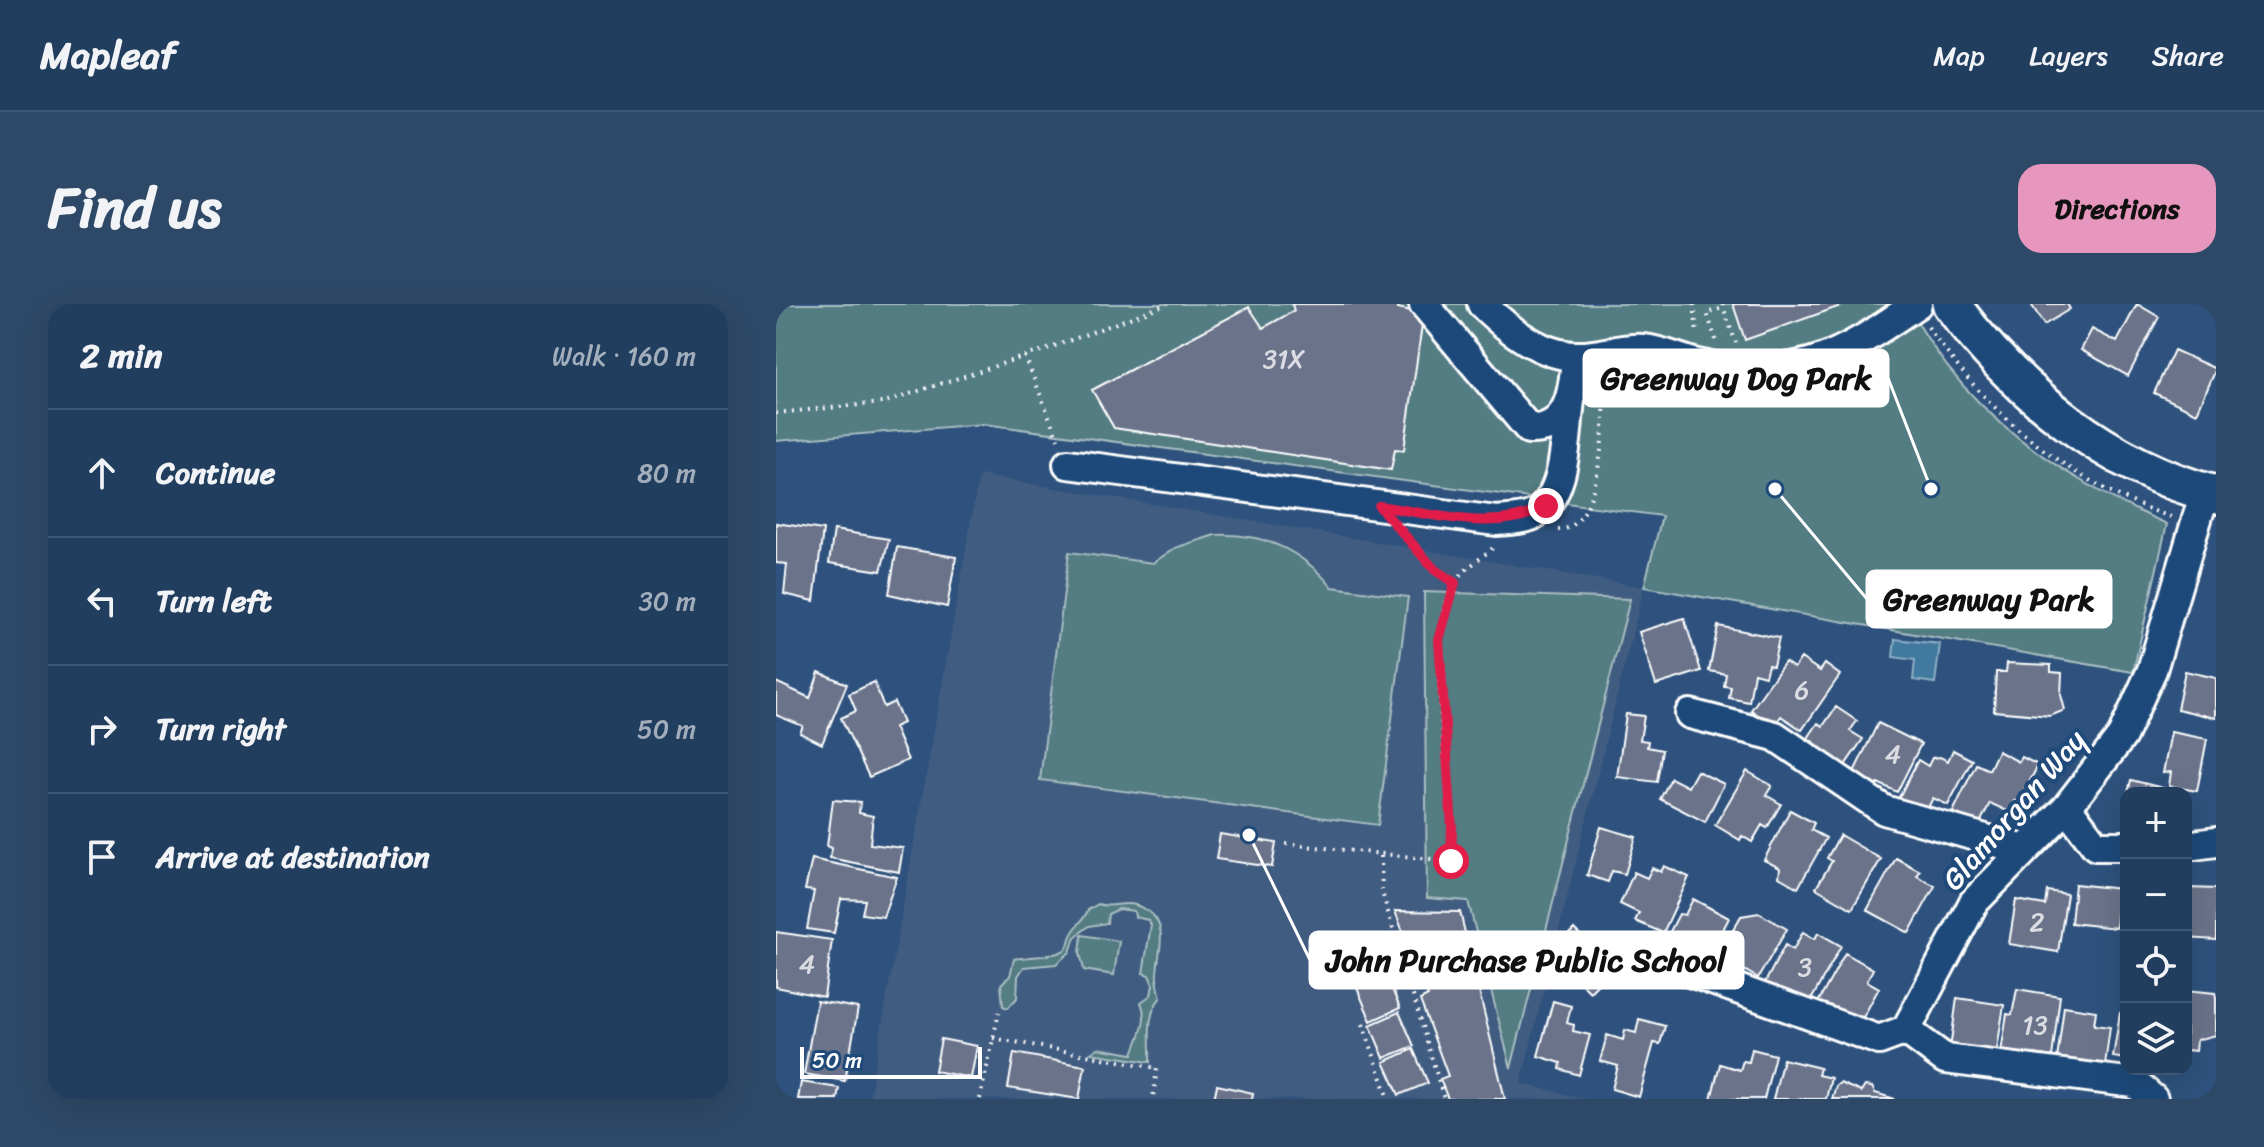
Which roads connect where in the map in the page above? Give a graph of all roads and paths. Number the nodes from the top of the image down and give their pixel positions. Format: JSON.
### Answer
{"nodes":[{"id":1,"x":1167,"y":304,"type":"edge"},
{"id":2,"x":1424,"y":304,"type":"edge"},
{"id":3,"x":1482,"y":304,"type":"edge"},
{"id":4,"x":1694,"y":304,"type":"edge"},
{"id":5,"x":1917,"y":304,"type":"edge"},
{"id":6,"x":1951,"y":304,"type":"edge"},
{"id":7,"x":1723,"y":306,"type":"edge"},
{"id":8,"x":1609,"y":350,"type":"junction"},
{"id":9,"x":1025,"y":356,"type":"junction"},
{"id":10,"x":1576,"y":356,"type":"junction"},
{"id":11,"x":1740,"y":356,"type":"dead end"},
{"id":12,"x":1570,"y":401,"type":"junction"},
{"id":13,"x":776,"y":413,"type":"edge"},
{"id":14,"x":1068,"y":464,"type":"joint"},
{"id":15,"x":2210,"y":493,"type":"edge"},
{"id":16,"x":1379,"y":506,"type":"junction"},
{"id":17,"x":1553,"y":530,"type":"dead end"},
{"id":18,"x":1500,"y":542,"type":"dead end"},
{"id":19,"x":1455,"y":583,"type":"junction"},
{"id":20,"x":1690,"y":714,"type":"dead end"},
{"id":21,"x":2067,"y":807,"type":"junction"},
{"id":22,"x":2216,"y":842,"type":"edge"},
{"id":23,"x":1286,"y":844,"type":"dead end"},
{"id":24,"x":2192,"y":845,"type":"edge"},
{"id":25,"x":2120,"y":846,"type":"edge"},
{"id":26,"x":2024,"y":850,"type":"junction"},
{"id":27,"x":1381,"y":856,"type":"junction"},
{"id":28,"x":1662,"y":962,"type":"dead end"},
{"id":29,"x":999,"y":1012,"type":"dead end"},
{"id":30,"x":1363,"y":1024,"type":"dead end"},
{"id":31,"x":1906,"y":1030,"type":"junction"},
{"id":32,"x":993,"y":1038,"type":"junction"},
{"id":33,"x":980,"y":1099,"type":"edge"},
{"id":34,"x":1153,"y":1099,"type":"edge"},
{"id":35,"x":1389,"y":1099,"type":"edge"},
{"id":36,"x":1444,"y":1099,"type":"edge"},
{"id":37,"x":2153,"y":1099,"type":"edge"}],
"edges":[{"from":1,"to":9,"type":"path"},
{"from":2,"to":12,"type":"street"},
{"from":3,"to":10,"type":"street"},
{"from":4,"to":7,"type":"path"},
{"from":5,"to":8,"type":"street"},
{"from":6,"to":15,"type":"main road"},
{"from":7,"to":11,"type":"path"},
{"from":8,"to":10,"type":"street"},
{"from":8,"to":17,"type":"path"},
{"from":9,"to":13,"type":"path"},
{"from":9,"to":14,"type":"path"},
{"from":10,"to":12,"type":"street"},
{"from":12,"to":16,"type":"street"},
{"from":14,"to":16,"type":"street"},
{"from":15,"to":21,"type":"street","name":"Glamorgan Way"},
{"from":16,"to":19,"type":"path"},
{"from":18,"to":19,"type":"path"},
{"from":19,"to":27,"type":"path"},
{"from":20,"to":26,"type":"street"},
{"from":21,"to":25,"type":"street"},
{"from":21,"to":26,"type":"street","name":"Glamorgan Way"},
{"from":22,"to":24,"type":"street"},
{"from":23,"to":27,"type":"path"},
{"from":26,"to":31,"type":"street","name":"Glamorgan Way"},
{"from":27,"to":36,"type":"path"},
{"from":28,"to":31,"type":"street"},
{"from":29,"to":32,"type":"path"},
{"from":30,"to":35,"type":"path"},
{"from":31,"to":37,"type":"street"},
{"from":32,"to":33,"type":"path"},
{"from":32,"to":34,"type":"path"}]}
